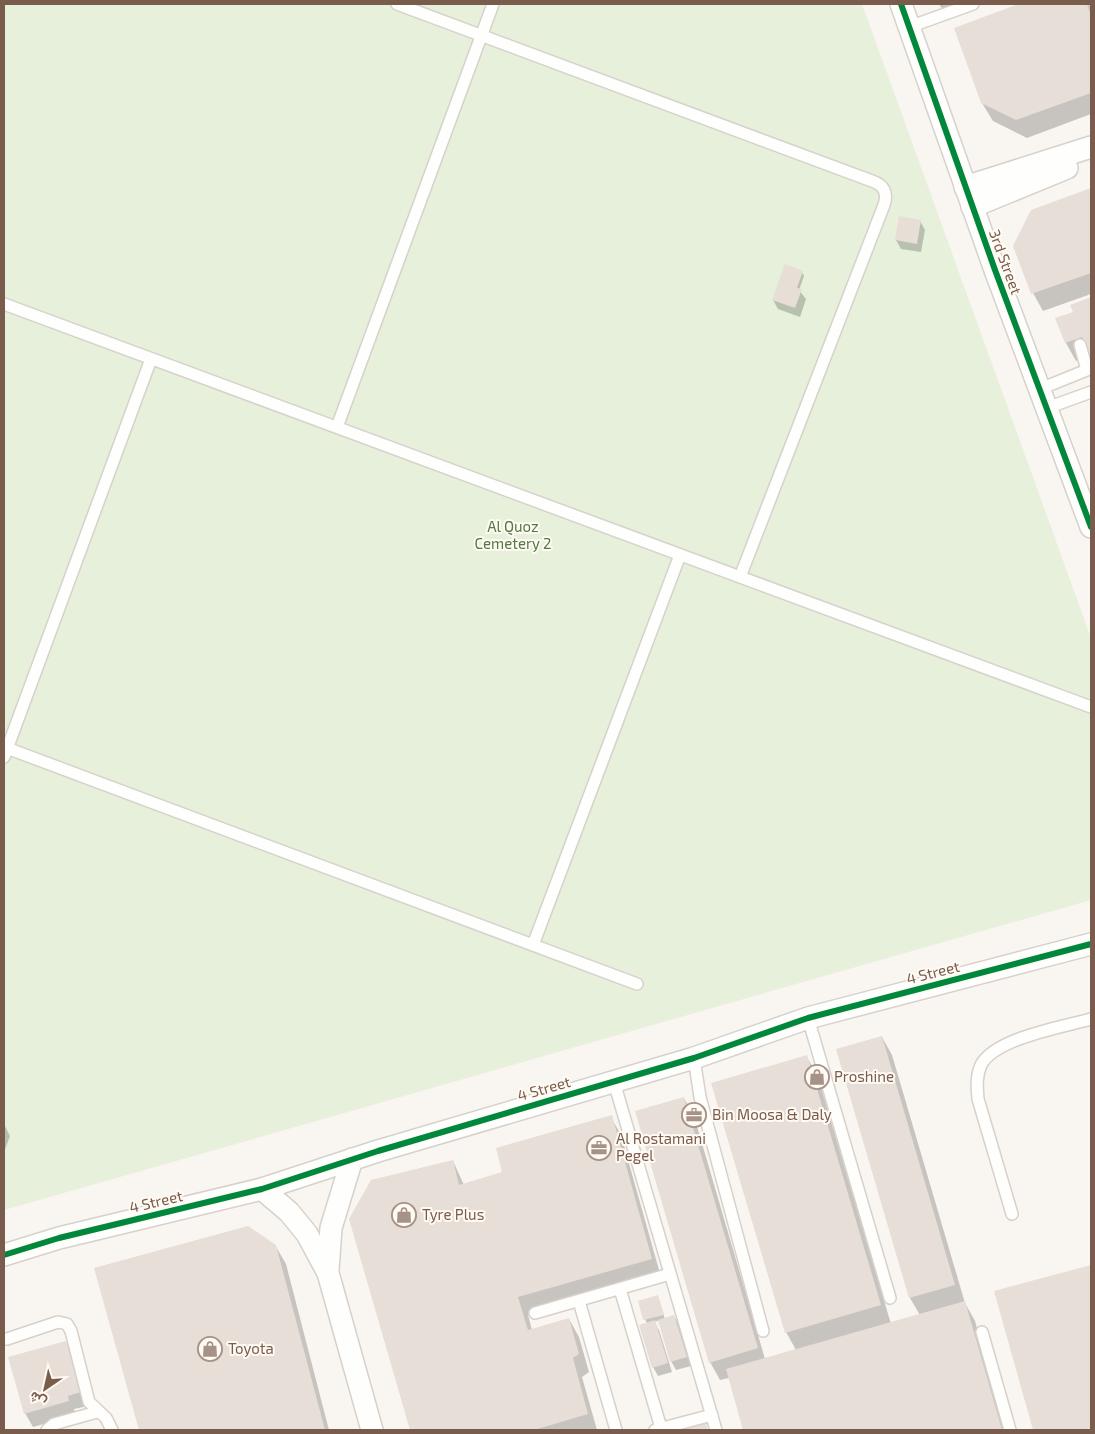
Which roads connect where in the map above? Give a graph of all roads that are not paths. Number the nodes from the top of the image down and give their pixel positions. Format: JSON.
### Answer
{"nodes":[{"id":1,"x":397,"y":4,"type":"edge"},
{"id":2,"x":493,"y":4,"type":"edge"},
{"id":3,"x":901,"y":4,"type":"edge"},
{"id":4,"x":973,"y":4,"type":"edge"},
{"id":5,"x":908,"y":26,"type":"junction"},
{"id":6,"x":482,"y":35,"type":"junction"},
{"id":7,"x":1091,"y":147,"type":"edge"},
{"id":8,"x":1091,"y":158,"type":"edge"},
{"id":9,"x":965,"y":187,"type":"junction"},
{"id":10,"x":972,"y":207,"type":"junction"},
{"id":11,"x":4,"y":304,"type":"edge"},
{"id":12,"x":1080,"y":346,"type":"dead end"},
{"id":13,"x":151,"y":359,"type":"junction"},
{"id":14,"x":1091,"y":392,"type":"edge"},
{"id":15,"x":1043,"y":398,"type":"junction"},
{"id":16,"x":337,"y":428,"type":"junction"},
{"id":17,"x":1091,"y":527,"type":"edge"},
{"id":18,"x":680,"y":554,"type":"junction"},
{"id":19,"x":740,"y":577,"type":"junction"},
{"id":20,"x":1091,"y":707,"type":"edge"},
{"id":21,"x":5,"y":751,"type":"edge"},
{"id":22,"x":1091,"y":944,"type":"edge"},
{"id":23,"x":533,"y":945,"type":"junction"},
{"id":24,"x":637,"y":984,"type":"dead end"},
{"id":25,"x":808,"y":1018,"type":"junction"},
{"id":26,"x":1091,"y":1019,"type":"edge"},
{"id":27,"x":694,"y":1058,"type":"junction"},
{"id":28,"x":614,"y":1082,"type":"junction"},
{"id":29,"x":352,"y":1159,"type":"junction"},
{"id":30,"x":262,"y":1189,"type":"junction"},
{"id":31,"x":1012,"y":1214,"type":"dead end"},
{"id":32,"x":4,"y":1255,"type":"edge"},
{"id":33,"x":328,"y":1273,"type":"junction"},
{"id":34,"x":670,"y":1274,"type":"junction"},
{"id":35,"x":620,"y":1289,"type":"junction"},
{"id":36,"x":890,"y":1298,"type":"dead end"},
{"id":37,"x":578,"y":1300,"type":"junction"},
{"id":38,"x":536,"y":1313,"type":"dead end"},
{"id":39,"x":763,"y":1331,"type":"dead end"},
{"id":40,"x":982,"y":1332,"type":"dead end"},
{"id":41,"x":7,"y":1339,"type":"dead end"},
{"id":42,"x":97,"y":1412,"type":"junction"},
{"id":43,"x":712,"y":1415,"type":"junction"},
{"id":44,"x":658,"y":1429,"type":"edge"},
{"id":45,"x":47,"y":1430,"type":"edge"},
{"id":46,"x":112,"y":1430,"type":"edge"},
{"id":47,"x":372,"y":1430,"type":"edge"},
{"id":48,"x":616,"y":1430,"type":"edge"},
{"id":49,"x":716,"y":1430,"type":"edge"},
{"id":50,"x":1010,"y":1430,"type":"edge"}],
"edges":[{"from":1,"to":6,"type":"lane"},
{"from":2,"to":6,"type":"lane"},
{"from":3,"to":5,"type":"street","name":"3rd Street"},
{"from":4,"to":5,"type":"lane"},
{"from":5,"to":9,"type":"street","name":"3rd Street"},
{"from":6,"to":16,"type":"lane"},
{"from":6,"to":19,"type":"lane"},
{"from":7,"to":9,"type":"street"},
{"from":8,"to":10,"type":"street"},
{"from":9,"to":10,"type":"street","name":"3rd Street"},
{"from":10,"to":15,"type":"street","name":"3rd Street"},
{"from":11,"to":13,"type":"lane"},
{"from":12,"to":15,"type":"lane"},
{"from":13,"to":16,"type":"lane"},
{"from":13,"to":21,"type":"lane"},
{"from":14,"to":15,"type":"lane"},
{"from":15,"to":17,"type":"street","name":"3rd Street"},
{"from":16,"to":18,"type":"lane"},
{"from":18,"to":19,"type":"lane"},
{"from":18,"to":23,"type":"lane"},
{"from":19,"to":20,"type":"lane"},
{"from":21,"to":23,"type":"lane"},
{"from":22,"to":25,"type":"street","name":"4 Street"},
{"from":23,"to":24,"type":"lane"},
{"from":25,"to":27,"type":"street","name":"4 Street"},
{"from":25,"to":36,"type":"lane"},
{"from":26,"to":31,"type":"lane"},
{"from":27,"to":28,"type":"street","name":"4 Street"},
{"from":27,"to":39,"type":"lane"},
{"from":28,"to":29,"type":"street","name":"4 Street"},
{"from":28,"to":34,"type":"lane"},
{"from":29,"to":30,"type":"street","name":"4 Street"},
{"from":29,"to":33,"type":"street"},
{"from":30,"to":32,"type":"street","name":"4 Street"},
{"from":30,"to":33,"type":"street"},
{"from":33,"to":47,"type":"street"},
{"from":34,"to":35,"type":"lane"},
{"from":34,"to":43,"type":"lane"},
{"from":35,"to":37,"type":"lane"},
{"from":35,"to":44,"type":"lane"},
{"from":37,"to":38,"type":"lane"},
{"from":37,"to":48,"type":"lane"},
{"from":40,"to":50,"type":"lane"},
{"from":41,"to":42,"type":"lane"},
{"from":42,"to":45,"type":"lane"},
{"from":42,"to":46,"type":"lane"},
{"from":43,"to":44,"type":"lane"},
{"from":43,"to":49,"type":"lane"}]}
